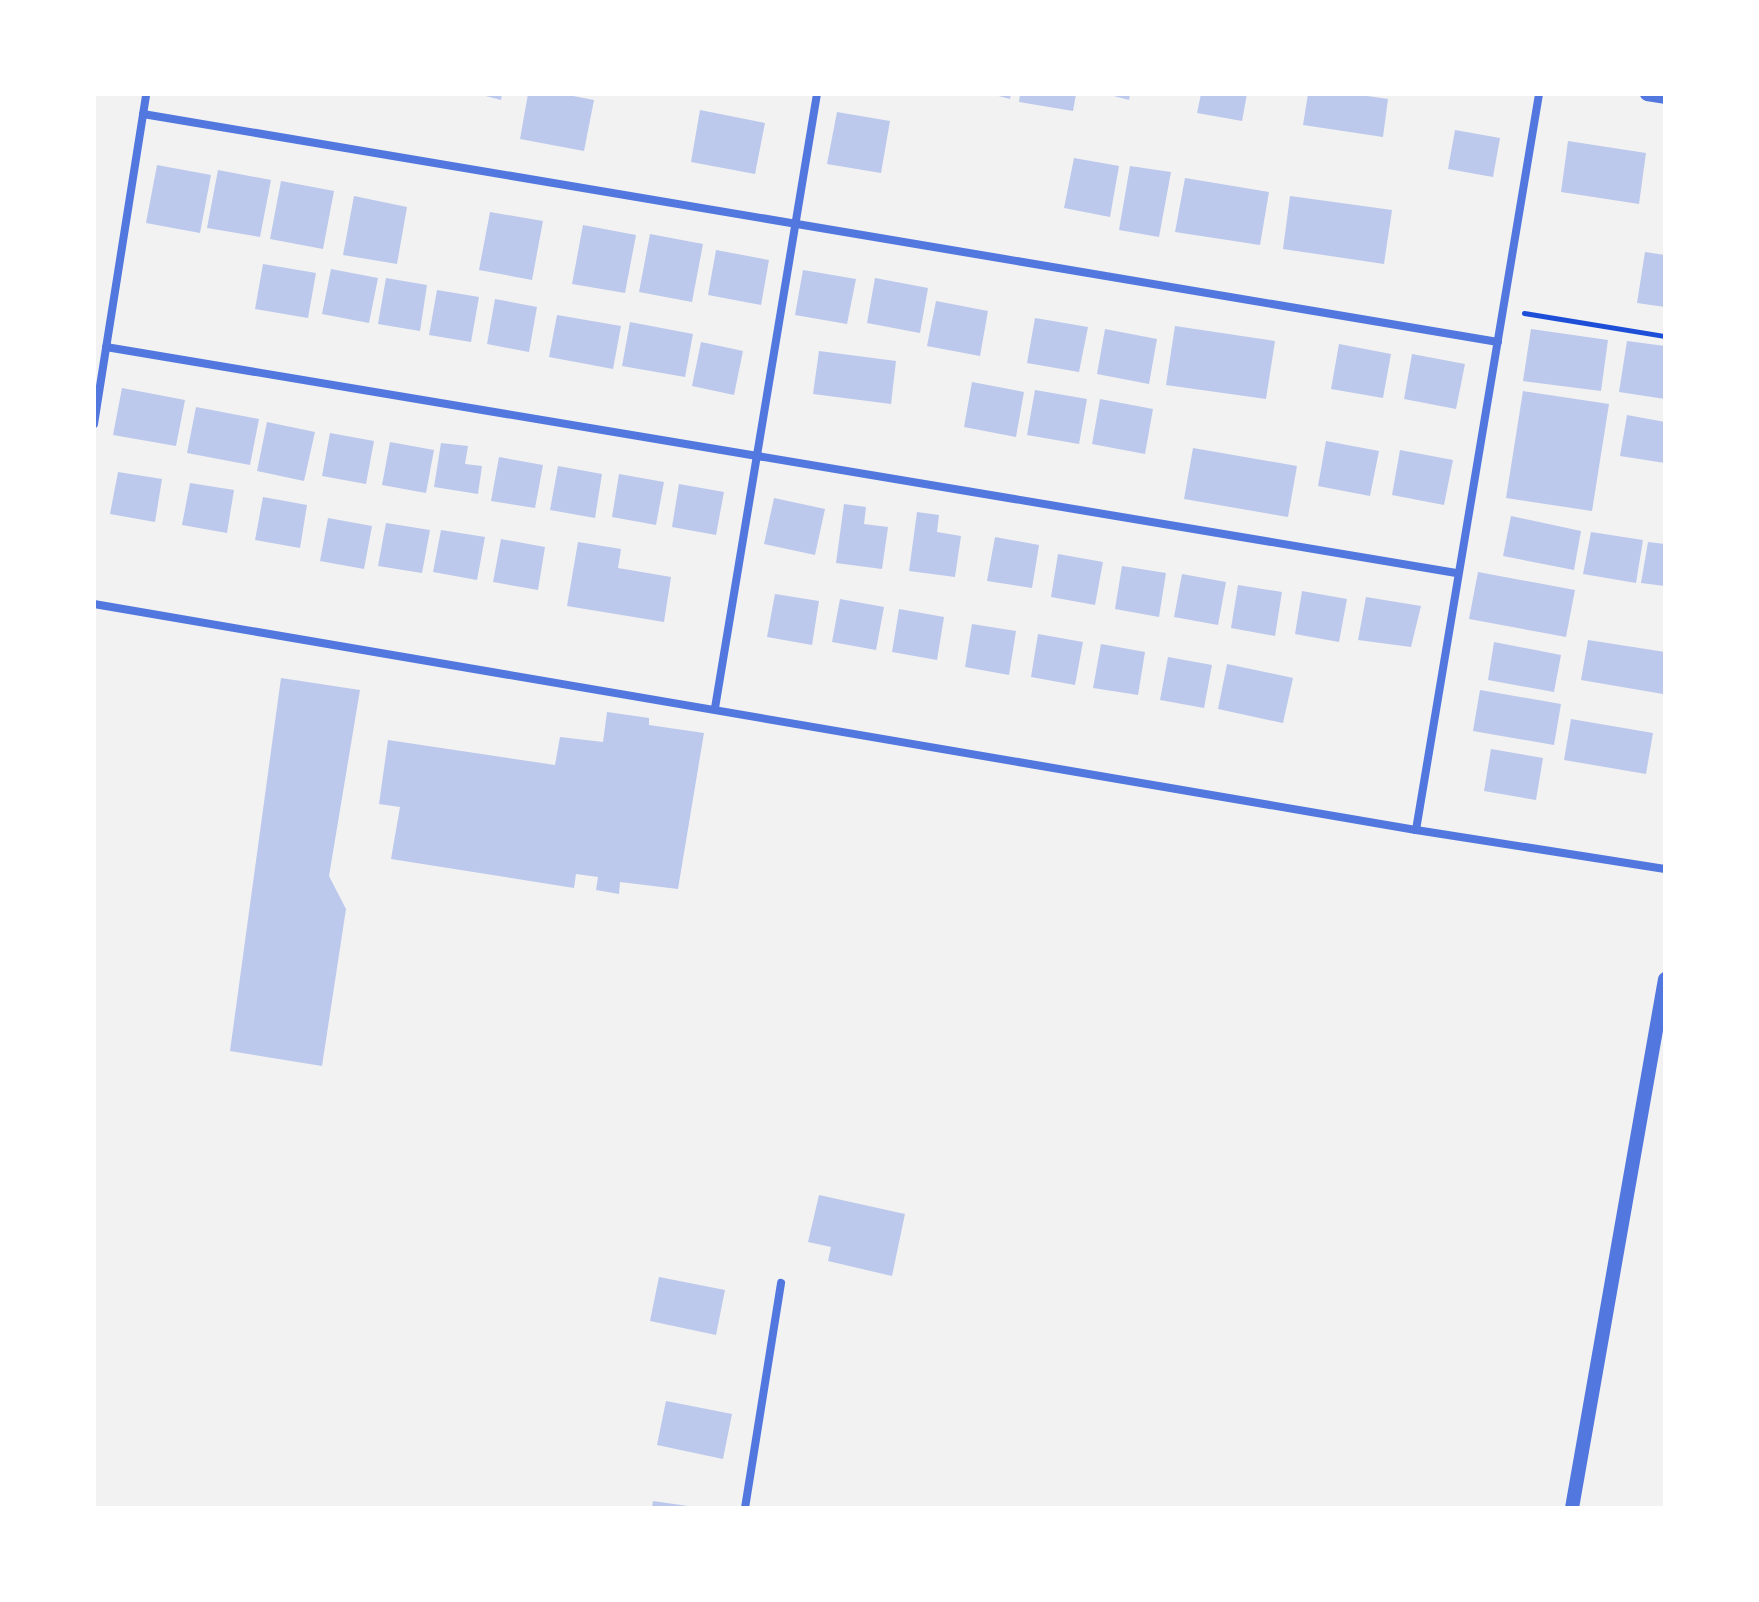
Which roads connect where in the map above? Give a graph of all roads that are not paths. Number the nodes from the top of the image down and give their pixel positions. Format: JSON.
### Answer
{"nodes":[{"id":1,"x":146,"y":94,"type":"edge"},
{"id":2,"x":817,"y":94,"type":"edge"},
{"id":3,"x":1539,"y":94,"type":"edge"},
{"id":4,"x":1647,"y":94,"type":"edge"},
{"id":5,"x":1665,"y":97,"type":"edge"},
{"id":6,"x":143,"y":114,"type":"junction"},
{"id":7,"x":796,"y":226,"type":"junction"},
{"id":8,"x":1498,"y":342,"type":"junction"},
{"id":9,"x":106,"y":347,"type":"junction"},
{"id":10,"x":94,"y":424,"type":"edge"},
{"id":11,"x":756,"y":457,"type":"junction"},
{"id":12,"x":1456,"y":573,"type":"junction"},
{"id":13,"x":94,"y":604,"type":"edge"},
{"id":14,"x":715,"y":708,"type":"junction"},
{"id":15,"x":1416,"y":830,"type":"junction"},
{"id":16,"x":1665,"y":869,"type":"edge"},
{"id":17,"x":1665,"y":979,"type":"edge"},
{"id":18,"x":781,"y":1283,"type":"dead end"},
{"id":19,"x":745,"y":1508,"type":"edge"},
{"id":20,"x":1572,"y":1508,"type":"edge"}],
"edges":[{"from":1,"to":6,"type":"street"},
{"from":2,"to":7,"type":"street"},
{"from":3,"to":8,"type":"street"},
{"from":4,"to":5,"type":"street"},
{"from":6,"to":7,"type":"street"},
{"from":6,"to":9,"type":"street"},
{"from":7,"to":8,"type":"street"},
{"from":7,"to":11,"type":"street"},
{"from":8,"to":12,"type":"street"},
{"from":9,"to":10,"type":"street"},
{"from":9,"to":11,"type":"street"},
{"from":11,"to":12,"type":"street"},
{"from":11,"to":14,"type":"street"},
{"from":12,"to":15,"type":"street"},
{"from":13,"to":14,"type":"street"},
{"from":14,"to":15,"type":"street"},
{"from":15,"to":16,"type":"street"},
{"from":17,"to":20,"type":"street"},
{"from":18,"to":19,"type":"street"}]}
